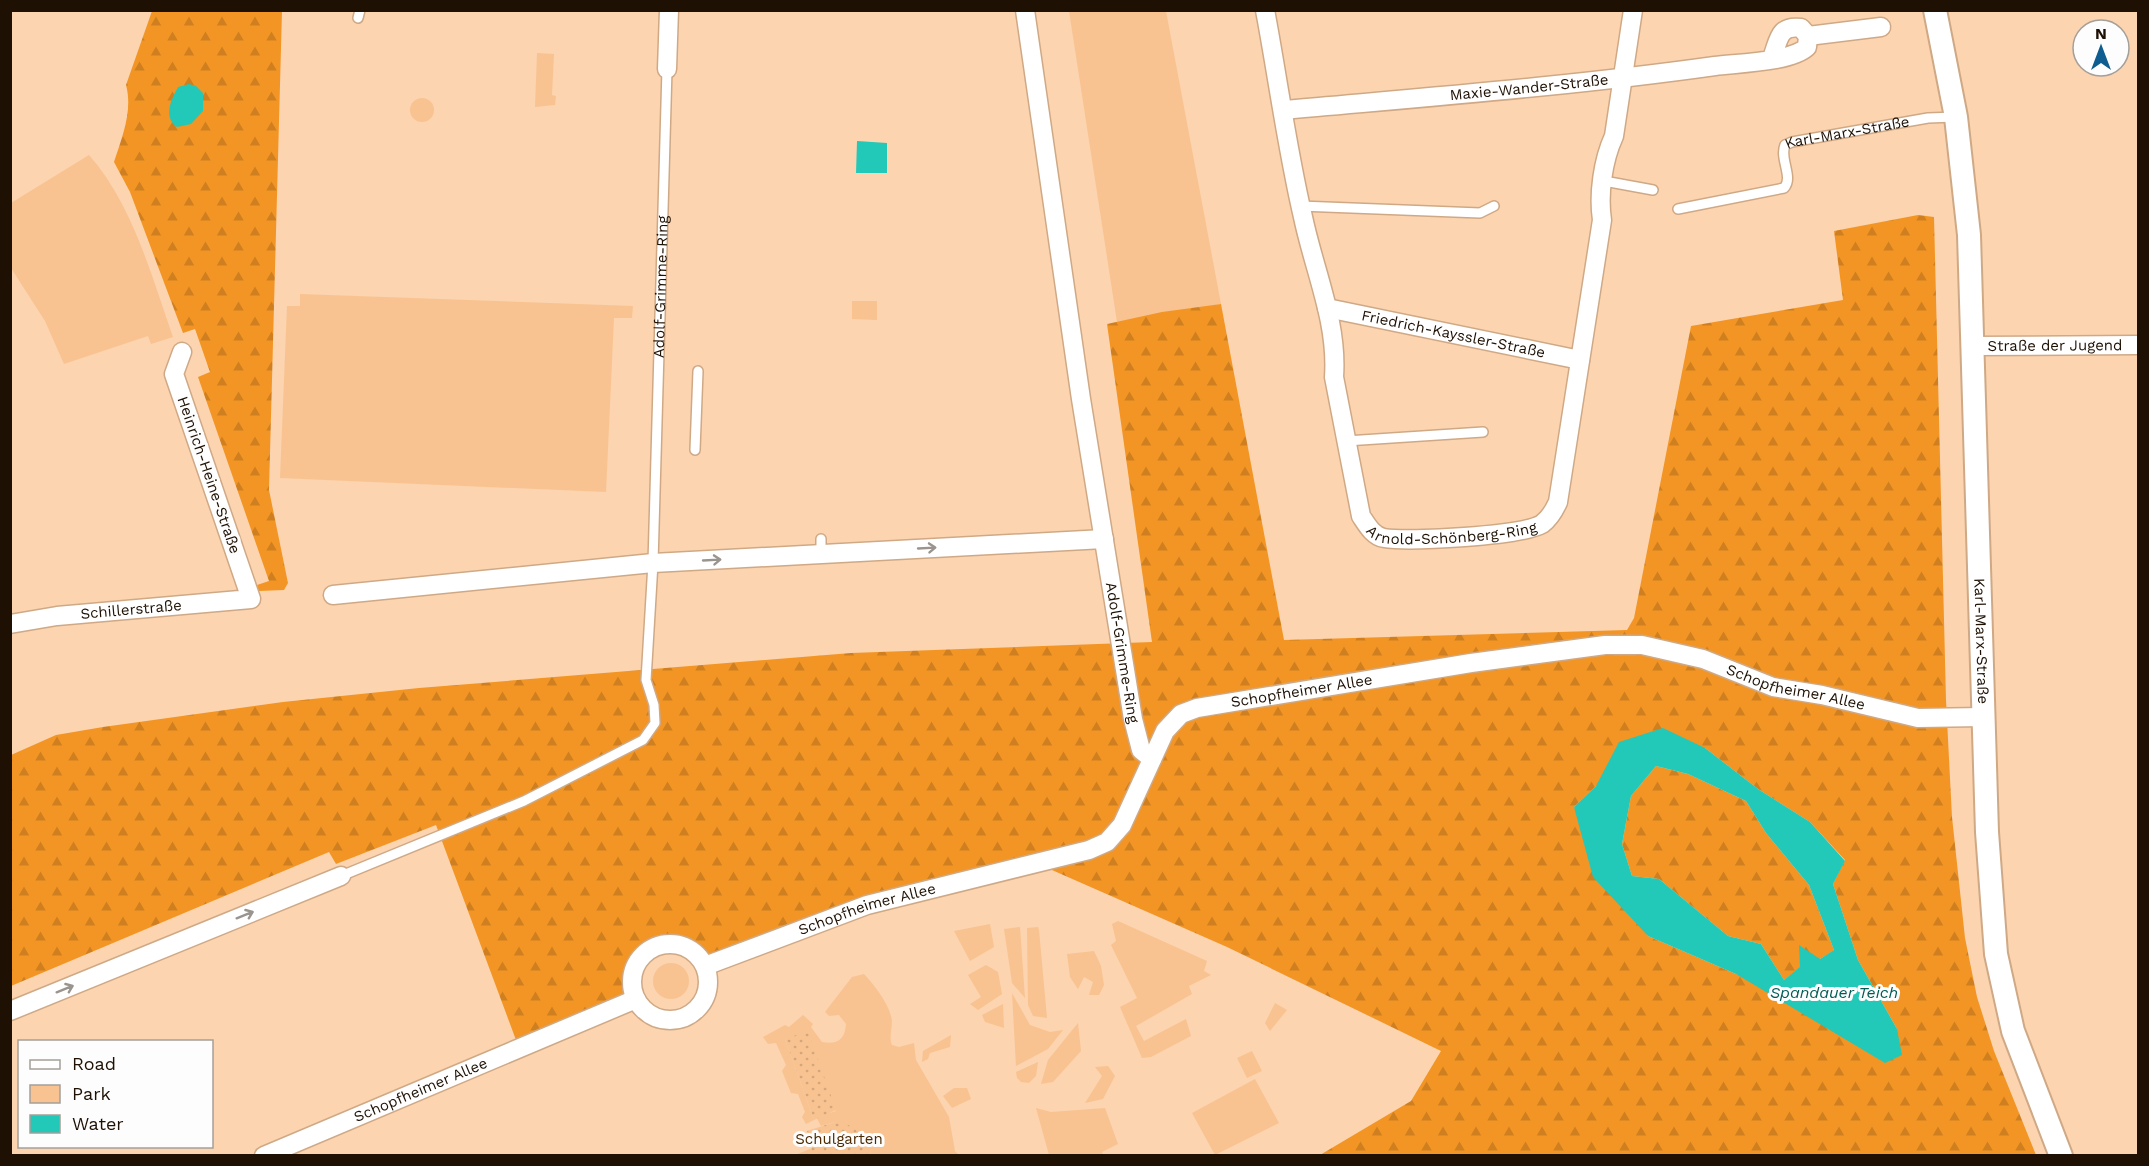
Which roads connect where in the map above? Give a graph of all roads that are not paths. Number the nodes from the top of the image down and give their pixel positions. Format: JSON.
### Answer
{"nodes":[{"id":1,"x":669,"y":10,"type":"edge"},
{"id":2,"x":1025,"y":10,"type":"edge"},
{"id":3,"x":1265,"y":10,"type":"edge"},
{"id":4,"x":1633,"y":10,"type":"edge"},
{"id":5,"x":1935,"y":10,"type":"edge"},
{"id":6,"x":1881,"y":27,"type":"dead end"},
{"id":7,"x":667,"y":69,"type":"joint"},
{"id":8,"x":1623,"y":79,"type":"junction"},
{"id":9,"x":1284,"y":110,"type":"junction"},
{"id":10,"x":1956,"y":117,"type":"junction"},
{"id":11,"x":1604,"y":181,"type":"junction"},
{"id":12,"x":1653,"y":190,"type":"dead end"},
{"id":13,"x":1300,"y":206,"type":"junction"},
{"id":14,"x":1494,"y":206,"type":"dead end"},
{"id":15,"x":1678,"y":208,"type":"dead end"},
{"id":16,"x":1327,"y":308,"type":"junction"},
{"id":17,"x":2139,"y":345,"type":"edge"},
{"id":18,"x":1973,"y":346,"type":"junction"},
{"id":19,"x":182,"y":352,"type":"dead end"},
{"id":20,"x":1580,"y":360,"type":"junction"},
{"id":21,"x":698,"y":371,"type":"dead end"},
{"id":22,"x":1483,"y":432,"type":"dead end"},
{"id":23,"x":1346,"y":441,"type":"junction"},
{"id":24,"x":695,"y":450,"type":"dead end"},
{"id":25,"x":1104,"y":539,"type":"junction"},
{"id":26,"x":653,"y":563,"type":"junction"},
{"id":27,"x":333,"y":595,"type":"dead end"},
{"id":28,"x":251,"y":599,"type":"joint"},
{"id":29,"x":12,"y":619,"type":"edge"},
{"id":30,"x":1983,"y":717,"type":"junction"},
{"id":31,"x":1152,"y":759,"type":"junction"},
{"id":32,"x":341,"y":876,"type":"joint"},
{"id":33,"x":705,"y":966,"type":"junction"},
{"id":34,"x":636,"y":999,"type":"junction"},
{"id":35,"x":10,"y":1011,"type":"edge"},
{"id":36,"x":267,"y":1154,"type":"edge"},
{"id":37,"x":2061,"y":1155,"type":"edge"}],
"edges":[{"from":1,"to":7,"type":"street","name":"Adolf-Grimme-Ring"},
{"from":2,"to":25,"type":"street","name":"Adolf-Grimme-Ring"},
{"from":3,"to":9,"type":"street","name":"Arnold-Schönberg-Ring"},
{"from":4,"to":8,"type":"street","name":"Arnold-Schönberg-Ring"},
{"from":5,"to":10,"type":"street","name":"Karl-Marx-Straße"},
{"from":6,"to":8,"type":"street","name":"Maxie-Wander-Straße"},
{"from":7,"to":26,"type":"lane","name":"Adolf-Grimme-Ring"},
{"from":8,"to":9,"type":"street","name":"Maxie-Wander-Straße"},
{"from":8,"to":11,"type":"street","name":"Arnold-Schönberg-Ring"},
{"from":9,"to":13,"type":"street","name":"Arnold-Schönberg-Ring"},
{"from":10,"to":15,"type":"lane","name":"Karl-Marx-Straße"},
{"from":10,"to":18,"type":"street","name":"Karl-Marx-Straße"},
{"from":11,"to":12,"type":"lane"},
{"from":11,"to":20,"type":"street","name":"Arnold-Schönberg-Ring"},
{"from":13,"to":14,"type":"lane"},
{"from":13,"to":16,"type":"street","name":"Arnold-Schönberg-Ring"},
{"from":16,"to":20,"type":"street","name":"Friedrich-Kayssler-Straße"},
{"from":16,"to":23,"type":"street","name":"Arnold-Schönberg-Ring"},
{"from":17,"to":18,"type":"street","name":"Straße der Jugend"},
{"from":18,"to":30,"type":"street","name":"Karl-Marx-Straße"},
{"from":19,"to":28,"type":"street","name":"Heinrich-Heine-Straße"},
{"from":20,"to":23,"type":"street","name":"Arnold-Schönberg-Ring"},
{"from":21,"to":24,"type":"lane"},
{"from":22,"to":23,"type":"lane"},
{"from":26,"to":25,"type":"street","one_way":true},
{"from":25,"to":31,"type":"street","name":"Adolf-Grimme-Ring"},
{"from":26,"to":27,"type":"street"},
{"from":26,"to":32,"type":"lane","name":"Adolf-Grimme-Ring"},
{"from":28,"to":29,"type":"street","name":"Schillerstraße"},
{"from":30,"to":31,"type":"street","name":"Schopfheimer Allee"},
{"from":30,"to":37,"type":"street","name":"Karl-Marx-Straße"},
{"from":31,"to":33,"type":"street","name":"Schopfheimer Allee"},
{"from":35,"to":32,"type":"street","one_way":true},
{"from":33,"to":34,"type":"street"},
{"from":33,"to":34,"type":"street"},
{"from":34,"to":36,"type":"street","name":"Schopfheimer Allee"}]}
